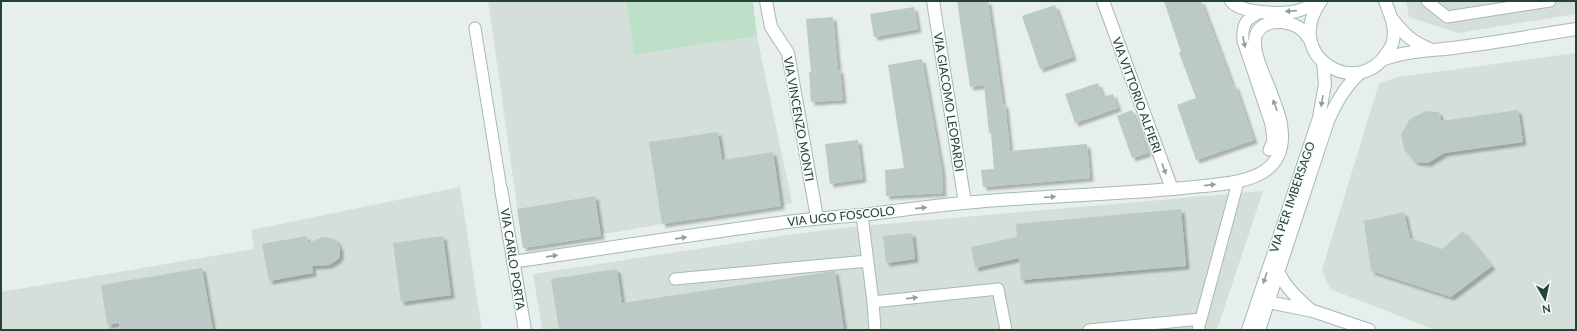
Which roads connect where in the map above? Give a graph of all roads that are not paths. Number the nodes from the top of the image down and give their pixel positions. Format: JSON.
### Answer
{"nodes":[{"id":1,"x":766,"y":1,"type":"edge"},
{"id":2,"x":933,"y":1,"type":"edge"},
{"id":3,"x":1103,"y":1,"type":"edge"},
{"id":4,"x":1231,"y":1,"type":"edge"},
{"id":5,"x":1320,"y":1,"type":"edge"},
{"id":6,"x":1427,"y":1,"type":"edge"},
{"id":7,"x":1550,"y":1,"type":"edge"},
{"id":8,"x":1385,"y":3,"type":"edge"},
{"id":9,"x":1260,"y":12,"type":"junction"},
{"id":10,"x":1393,"y":20,"type":"junction"},
{"id":11,"x":475,"y":28,"type":"dead end"},
{"id":12,"x":1576,"y":29,"type":"edge"},
{"id":13,"x":1310,"y":40,"type":"junction"},
{"id":14,"x":1431,"y":50,"type":"junction"},
{"id":15,"x":1384,"y":59,"type":"junction"},
{"id":16,"x":1323,"y":62,"type":"junction"},
{"id":17,"x":1361,"y":72,"type":"junction"},
{"id":18,"x":1282,"y":141,"type":"junction"},
{"id":19,"x":1238,"y":182,"type":"junction"},
{"id":20,"x":501,"y":189,"type":"joint"},
{"id":21,"x":1172,"y":189,"type":"junction"},
{"id":22,"x":965,"y":203,"type":"junction"},
{"id":23,"x":862,"y":215,"type":"junction"},
{"id":24,"x":817,"y":218,"type":"junction"},
{"id":25,"x":868,"y":261,"type":"junction"},
{"id":26,"x":513,"y":262,"type":"junction"},
{"id":27,"x":1278,"y":272,"type":"junction"},
{"id":28,"x":675,"y":278,"type":"dead end"},
{"id":29,"x":1263,"y":301,"type":"junction"},
{"id":30,"x":873,"y":302,"type":"junction"},
{"id":31,"x":1313,"y":311,"type":"junction"},
{"id":32,"x":1201,"y":319,"type":"junction"},
{"id":33,"x":525,"y":330,"type":"edge"},
{"id":34,"x":875,"y":330,"type":"edge"},
{"id":35,"x":1006,"y":330,"type":"edge"},
{"id":36,"x":1089,"y":330,"type":"edge"},
{"id":37,"x":1198,"y":330,"type":"edge"},
{"id":38,"x":1248,"y":330,"type":"edge"},
{"id":39,"x":1259,"y":330,"type":"edge"},
{"id":40,"x":1369,"y":330,"type":"edge"}],
"edges":[{"from":1,"to":24,"type":"street","name":"VIA VINCENZO MONTI"},
{"from":2,"to":22,"type":"street","name":"VIA GIACOMO LEOPARDI"},
{"from":3,"to":21,"type":"street","name":"VIA VITTORIO ALFIERI","one_way":true},
{"from":4,"to":9,"type":"street"},
{"from":5,"to":9,"type":"street","one_way":true},
{"from":5,"to":13,"type":"street","name":"VIA PER IMBERSAGO"},
{"from":6,"to":7,"type":"lane"},
{"from":8,"to":10,"type":"street"},
{"from":9,"to":18,"type":"lane","one_way":true},
{"from":10,"to":14,"type":"street"},
{"from":10,"to":15,"type":"street"},
{"from":11,"to":20,"type":"lane"},
{"from":12,"to":14,"type":"street"},
{"from":13,"to":16,"type":"street","name":"VIA PER IMBERSAGO"},
{"from":18,"to":13,"type":"street","one_way":true},
{"from":14,"to":15,"type":"street"},
{"from":15,"to":17,"type":"street","name":"VIA PER IMBERSAGO"},
{"from":16,"to":17,"type":"street","name":"VIA PER IMBERSAGO"},
{"from":16,"to":29,"type":"street","name":"VIA PER IMBERSAGO","one_way":true},
{"from":17,"to":27,"type":"street","name":"VIA PER IMBERSAGO"},
{"from":18,"to":19,"type":"street","name":"VIA UGO FOSCOLO"},
{"from":21,"to":19,"type":"street","name":"VIA UGO FOSCOLO","one_way":true},
{"from":19,"to":32,"type":"lane"},
{"from":20,"to":26,"type":"street","name":"VIA CARLO PORTA"},
{"from":22,"to":21,"type":"street","name":"VIA UGO FOSCOLO","one_way":true},
{"from":23,"to":22,"type":"street","name":"VIA UGO FOSCOLO","one_way":true},
{"from":23,"to":24,"type":"street","name":"VIA UGO FOSCOLO"},
{"from":23,"to":25,"type":"lane"},
{"from":26,"to":24,"type":"street","name":"VIA UGO FOSCOLO","one_way":true},
{"from":25,"to":28,"type":"lane"},
{"from":25,"to":30,"type":"lane"},
{"from":26,"to":33,"type":"street","name":"VIA CARLO PORTA"},
{"from":27,"to":29,"type":"street","name":"VIA PER IMBERSAGO"},
{"from":27,"to":31,"type":"street"},
{"from":29,"to":31,"type":"street"},
{"from":29,"to":38,"type":"street","name":"VIA PER IMBERSAGO"},
{"from":29,"to":39,"type":"street","name":"VIA PER IMBERSAGO"},
{"from":30,"to":34,"type":"lane"},
{"from":30,"to":35,"type":"lane","one_way":true},
{"from":31,"to":40,"type":"street"},
{"from":32,"to":36,"type":"lane"},
{"from":32,"to":37,"type":"lane"}]}
